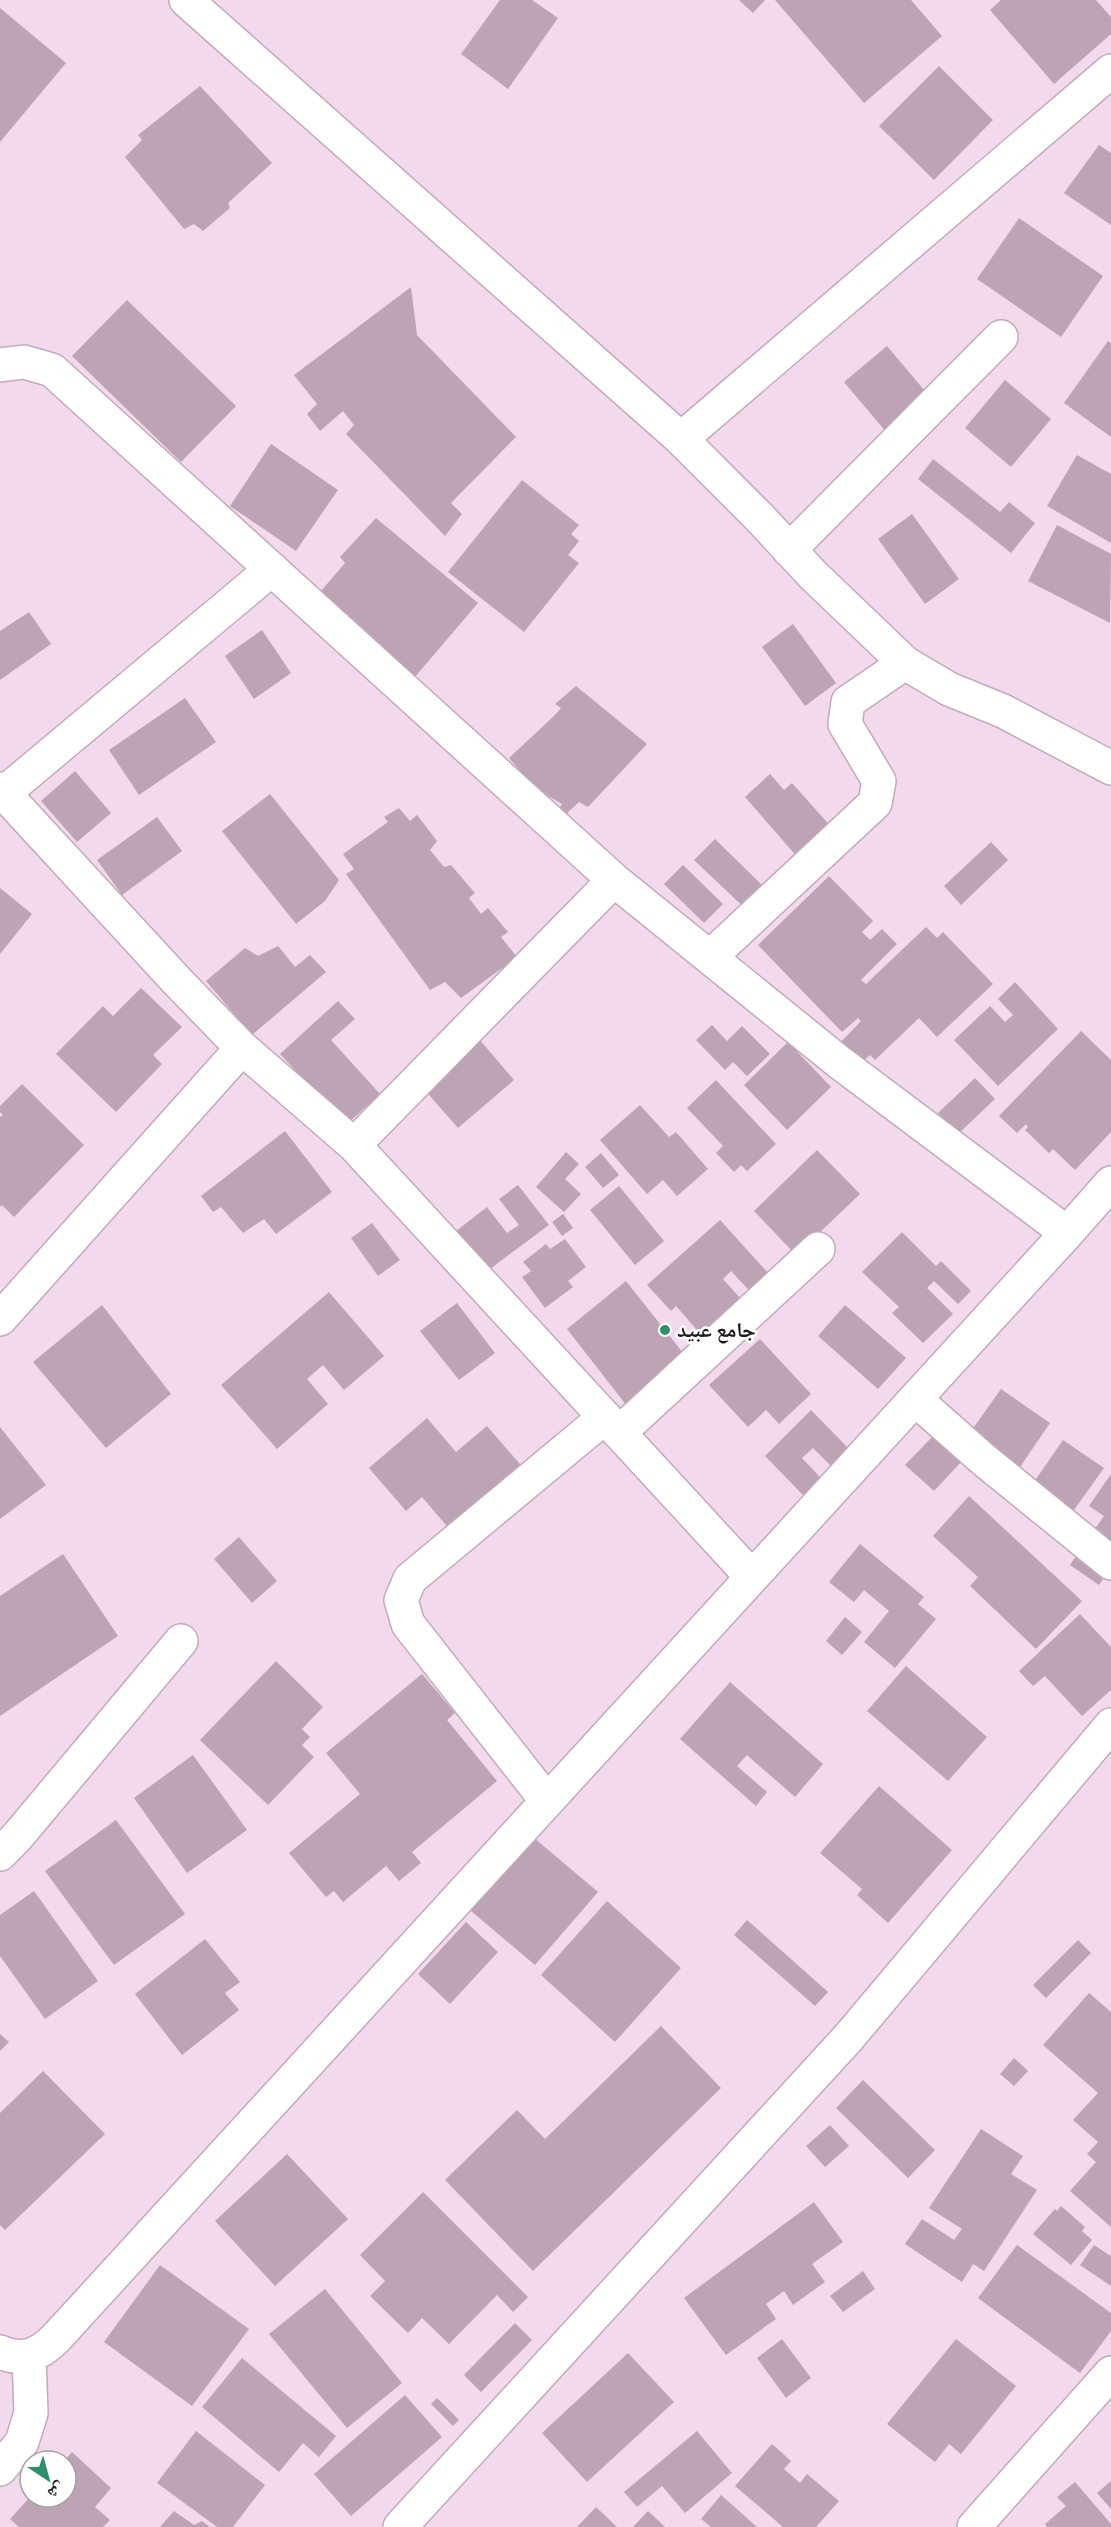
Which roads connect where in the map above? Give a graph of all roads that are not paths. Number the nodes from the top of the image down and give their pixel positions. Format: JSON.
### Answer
{"nodes":[{"id":1,"x":186,"y":0,"type":"edge"},
{"id":2,"x":1111,"y":71,"type":"edge"},
{"id":3,"x":1001,"y":337,"type":"dead end"},
{"id":4,"x":0,"y":365,"type":"edge"},
{"id":5,"x":681,"y":439,"type":"junction"},
{"id":6,"x":789,"y":550,"type":"junction"},
{"id":7,"x":272,"y":569,"type":"junction"},
{"id":8,"x":904,"y":663,"type":"junction"},
{"id":9,"x":1111,"y":768,"type":"edge"},
{"id":10,"x":2,"y":791,"type":"edge"},
{"id":11,"x":614,"y":880,"type":"junction"},
{"id":12,"x":710,"y":957,"type":"junction"},
{"id":13,"x":242,"y":1048,"type":"junction"},
{"id":14,"x":354,"y":1145,"type":"junction"},
{"id":15,"x":1111,"y":1183,"type":"edge"},
{"id":16,"x":1067,"y":1233,"type":"junction"},
{"id":17,"x":818,"y":1249,"type":"dead end"},
{"id":18,"x":0,"y":1319,"type":"edge"},
{"id":19,"x":915,"y":1399,"type":"junction"},
{"id":20,"x":612,"y":1425,"type":"junction"},
{"id":21,"x":1111,"y":1563,"type":"edge"},
{"id":22,"x":752,"y":1577,"type":"junction"},
{"id":23,"x":182,"y":1641,"type":"dead end"},
{"id":24,"x":1111,"y":1725,"type":"edge"},
{"id":25,"x":548,"y":1801,"type":"junction"},
{"id":26,"x":0,"y":1854,"type":"edge"},
{"id":27,"x":14,"y":2355,"type":"edge"},
{"id":28,"x":1111,"y":2373,"type":"edge"},
{"id":29,"x":0,"y":2469,"type":"edge"},
{"id":30,"x":400,"y":2527,"type":"edge"},
{"id":31,"x":974,"y":2527,"type":"edge"}],
"edges":[{"from":1,"to":5,"type":"street"},
{"from":2,"to":5,"type":"street"},
{"from":3,"to":6,"type":"street"},
{"from":4,"to":7,"type":"street"},
{"from":5,"to":6,"type":"street"},
{"from":6,"to":8,"type":"street"},
{"from":7,"to":10,"type":"street"},
{"from":7,"to":11,"type":"street"},
{"from":8,"to":9,"type":"street"},
{"from":8,"to":12,"type":"street"},
{"from":10,"to":13,"type":"street"},
{"from":11,"to":12,"type":"street"},
{"from":11,"to":14,"type":"street"},
{"from":12,"to":16,"type":"street"},
{"from":13,"to":14,"type":"street"},
{"from":13,"to":18,"type":"street"},
{"from":14,"to":20,"type":"street"},
{"from":15,"to":16,"type":"street"},
{"from":16,"to":19,"type":"street"},
{"from":17,"to":20,"type":"street"},
{"from":19,"to":21,"type":"street"},
{"from":19,"to":22,"type":"street"},
{"from":20,"to":22,"type":"street"},
{"from":20,"to":25,"type":"street"},
{"from":22,"to":25,"type":"street"},
{"from":23,"to":26,"type":"street"},
{"from":24,"to":30,"type":"street"},
{"from":25,"to":27,"type":"street"},
{"from":27,"to":29,"type":"street"},
{"from":28,"to":31,"type":"street"}]}
